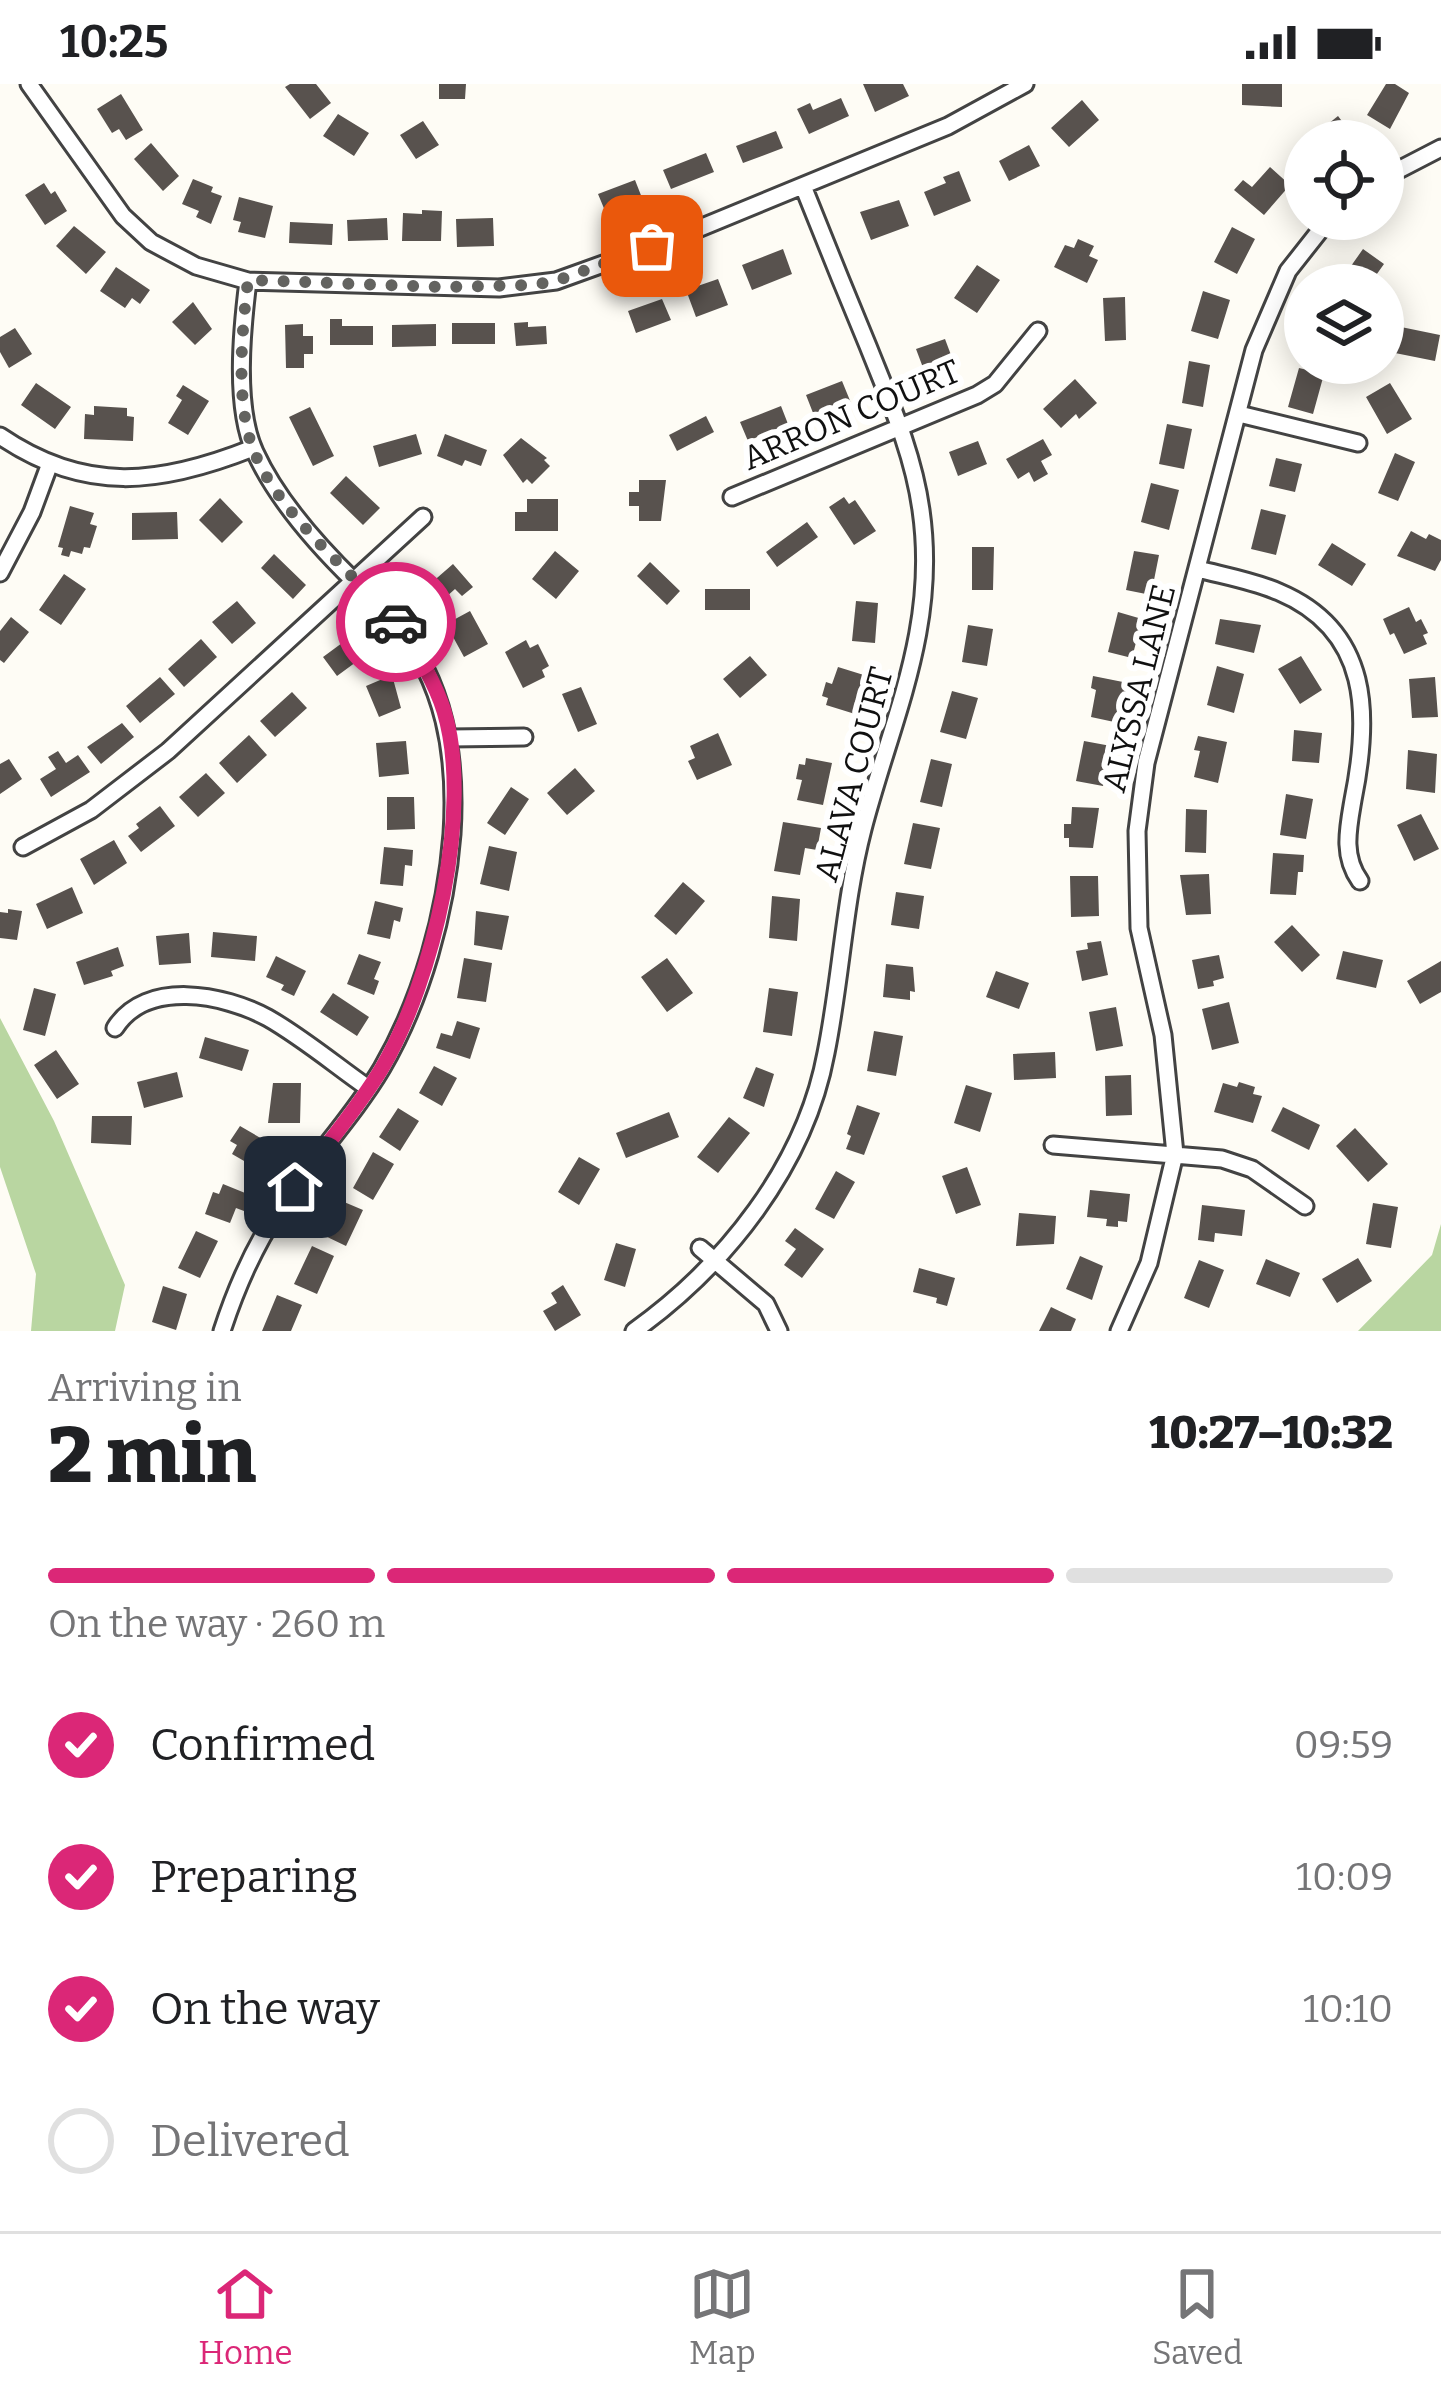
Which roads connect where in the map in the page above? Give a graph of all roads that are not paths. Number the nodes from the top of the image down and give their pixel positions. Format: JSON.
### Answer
{"nodes":[{"id":1,"x":29,"y":84,"type":"edge"},
{"id":2,"x":1025,"y":84,"type":"edge"},
{"id":3,"x":1441,"y":148,"type":"edge"},
{"id":4,"x":1404,"y":167,"type":"edge"},
{"id":5,"x":802,"y":186,"type":"junction"},
{"id":6,"x":1312,"y":240,"type":"edge"},
{"id":7,"x":248,"y":280,"type":"junction"},
{"id":8,"x":1038,"y":331,"type":"dead end"},
{"id":9,"x":1239,"y":414,"type":"junction"},
{"id":10,"x":901,"y":428,"type":"junction"},
{"id":11,"x":0,"y":436,"type":"edge"},
{"id":12,"x":1358,"y":443,"type":"dead end"},
{"id":13,"x":253,"y":448,"type":"junction"},
{"id":14,"x":50,"y":466,"type":"junction"},
{"id":15,"x":732,"y":497,"type":"dead end"},
{"id":16,"x":423,"y":517,"type":"dead end"},
{"id":17,"x":1198,"y":568,"type":"junction"},
{"id":18,"x":0,"y":573,"type":"edge"},
{"id":19,"x":355,"y":582,"type":"junction"},
{"id":20,"x":524,"y":737,"type":"dead end"},
{"id":21,"x":450,"y":738,"type":"junction"},
{"id":22,"x":23,"y":847,"type":"dead end"},
{"id":23,"x":1360,"y":881,"type":"dead end"},
{"id":24,"x":115,"y":1028,"type":"dead end"},
{"id":25,"x":368,"y":1088,"type":"junction"},
{"id":26,"x":1053,"y":1145,"type":"dead end"},
{"id":27,"x":1175,"y":1154,"type":"junction"},
{"id":28,"x":1305,"y":1206,"type":"dead end"},
{"id":29,"x":700,"y":1247,"type":"dead end"},
{"id":30,"x":716,"y":1260,"type":"junction"},
{"id":31,"x":222,"y":1331,"type":"edge"},
{"id":32,"x":634,"y":1331,"type":"edge"},
{"id":33,"x":779,"y":1331,"type":"edge"},
{"id":34,"x":1119,"y":1331,"type":"edge"}],
"edges":[{"from":1,"to":7,"type":"street"},
{"from":2,"to":5,"type":"street"},
{"from":3,"to":4,"type":"street"},
{"from":5,"to":7,"type":"street"},
{"from":5,"to":10,"type":"street","name":"ALAVA COURT"},
{"from":6,"to":9,"type":"street","name":"ALYSSA LANE"},
{"from":7,"to":13,"type":"street"},
{"from":8,"to":10,"type":"street","name":"ARRON COURT"},
{"from":9,"to":12,"type":"street"},
{"from":9,"to":17,"type":"street","name":"ALYSSA LANE"},
{"from":10,"to":15,"type":"street","name":"ARRON COURT"},
{"from":10,"to":30,"type":"street","name":"ALAVA COURT"},
{"from":11,"to":14,"type":"street"},
{"from":13,"to":14,"type":"street"},
{"from":13,"to":19,"type":"street"},
{"from":14,"to":18,"type":"street"},
{"from":16,"to":19,"type":"street"},
{"from":17,"to":23,"type":"street"},
{"from":17,"to":27,"type":"street","name":"ALYSSA LANE"},
{"from":19,"to":21,"type":"street"},
{"from":19,"to":22,"type":"street"},
{"from":20,"to":21,"type":"street"},
{"from":21,"to":25,"type":"street"},
{"from":24,"to":25,"type":"street"},
{"from":25,"to":31,"type":"street"},
{"from":26,"to":27,"type":"street"},
{"from":27,"to":28,"type":"street"},
{"from":27,"to":34,"type":"street","name":"ALYSSA LANE"},
{"from":29,"to":30,"type":"street"},
{"from":30,"to":32,"type":"street","name":"ALAVA COURT"},
{"from":30,"to":33,"type":"street"}]}
